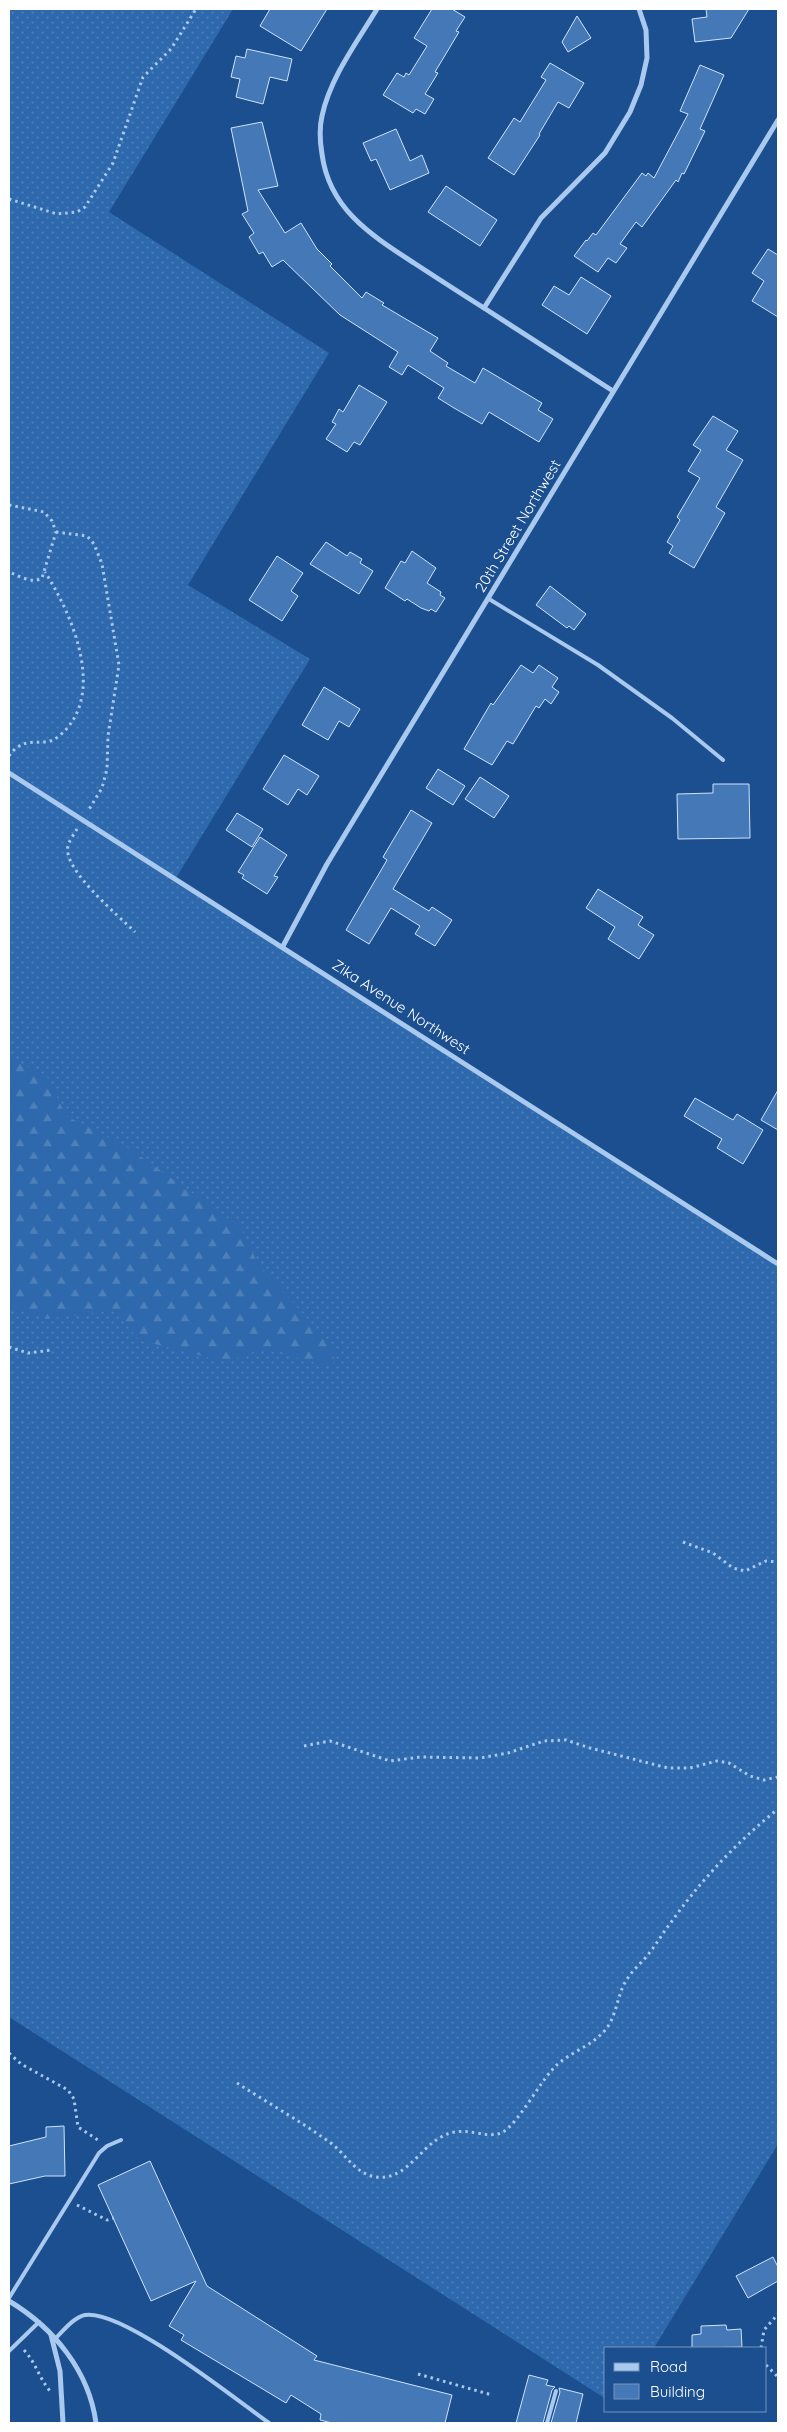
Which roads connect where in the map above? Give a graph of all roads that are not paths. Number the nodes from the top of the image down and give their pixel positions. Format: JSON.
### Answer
{"nodes":[{"id":1,"x":377,"y":9,"type":"edge"},
{"id":2,"x":639,"y":9,"type":"edge"},
{"id":3,"x":778,"y":120,"type":"edge"},
{"id":4,"x":484,"y":308,"type":"junction"},
{"id":5,"x":612,"y":391,"type":"junction"},
{"id":6,"x":489,"y":599,"type":"junction"},
{"id":7,"x":723,"y":760,"type":"dead end"},
{"id":8,"x":9,"y":773,"type":"edge"},
{"id":9,"x":283,"y":946,"type":"junction"},
{"id":10,"x":778,"y":1264,"type":"edge"},
{"id":11,"x":121,"y":2140,"type":"dead end"},
{"id":12,"x":9,"y":2300,"type":"edge"},
{"id":13,"x":39,"y":2322,"type":"junction"},
{"id":14,"x":50,"y":2332,"type":"junction"},
{"id":15,"x":55,"y":2338,"type":"junction"},
{"id":16,"x":9,"y":2350,"type":"edge"},
{"id":17,"x":556,"y":2391,"type":"dead end"},
{"id":18,"x":63,"y":2423,"type":"edge"},
{"id":19,"x":96,"y":2423,"type":"edge"},
{"id":20,"x":269,"y":2423,"type":"edge"},
{"id":21,"x":547,"y":2423,"type":"edge"}],
"edges":[{"from":1,"to":4,"type":"street"},
{"from":2,"to":4,"type":"street"},
{"from":3,"to":5,"type":"street","name":"20th Street Northwest"},
{"from":4,"to":5,"type":"street"},
{"from":5,"to":6,"type":"street","name":"20th Street Northwest"},
{"from":6,"to":7,"type":"lane"},
{"from":6,"to":9,"type":"street","name":"20th Street Northwest"},
{"from":8,"to":9,"type":"street","name":"Zika Avenue Northwest"},
{"from":9,"to":10,"type":"street","name":"Zika Avenue Northwest"},
{"from":11,"to":12,"type":"lane"},
{"from":12,"to":13,"type":"street"},
{"from":13,"to":14,"type":"street"},
{"from":13,"to":16,"type":"lane"},
{"from":14,"to":15,"type":"street"},
{"from":14,"to":18,"type":"street"},
{"from":15,"to":19,"type":"street"},
{"from":15,"to":20,"type":"lane"},
{"from":17,"to":21,"type":"lane"}]}
